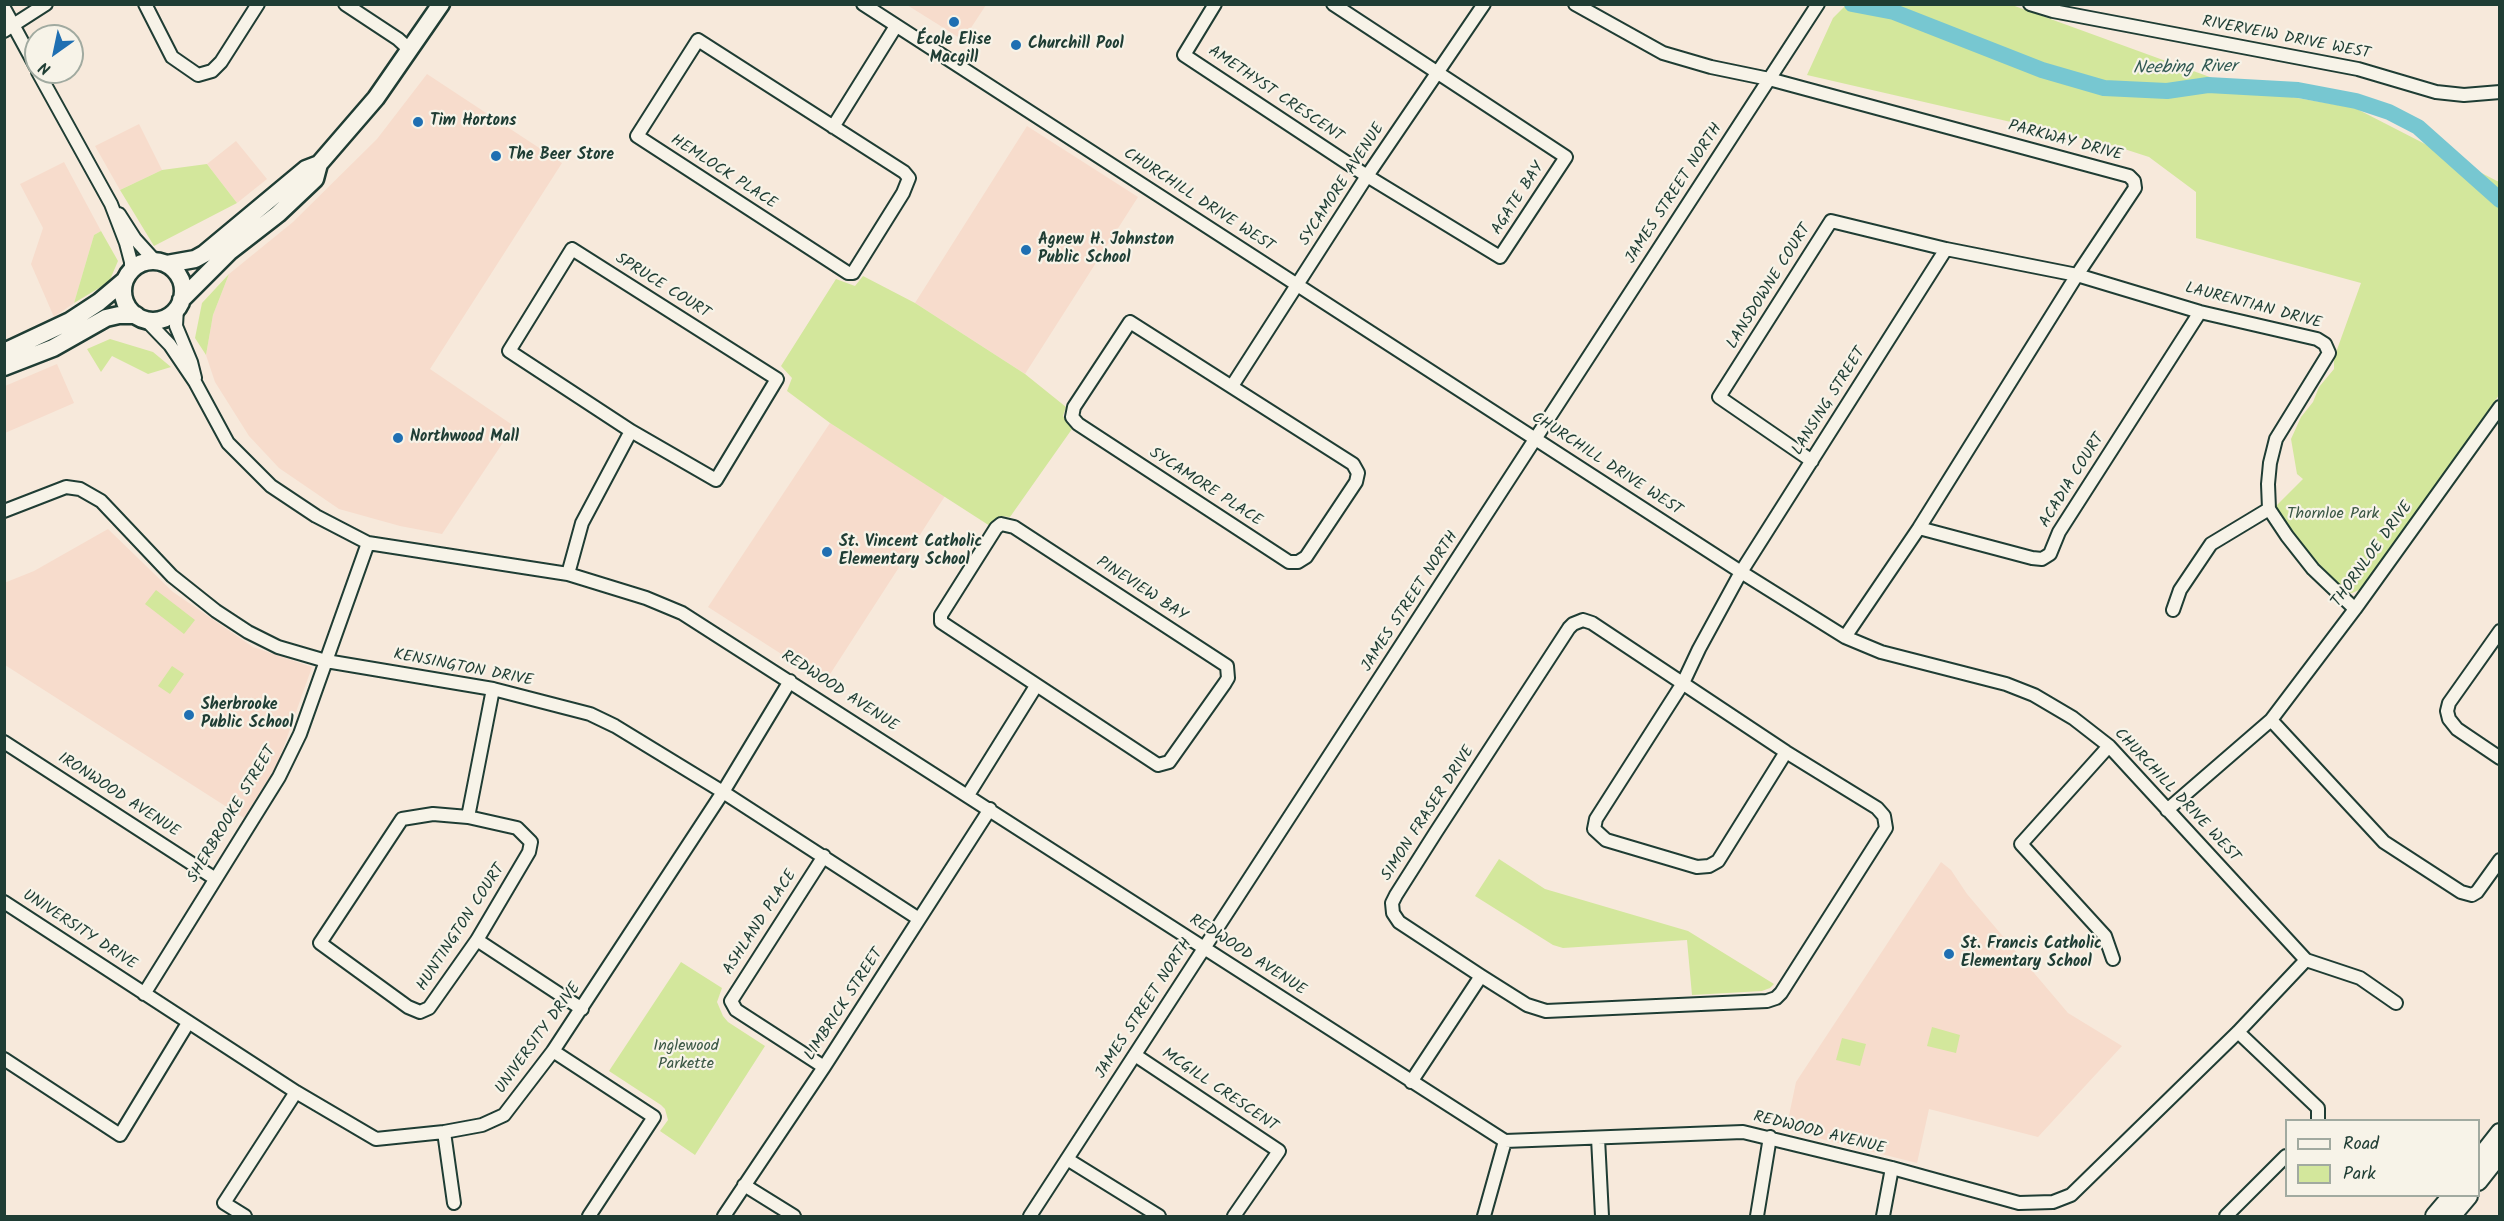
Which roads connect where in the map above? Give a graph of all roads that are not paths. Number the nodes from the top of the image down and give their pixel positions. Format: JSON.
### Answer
{"nodes":[{"id":1,"x":46,"y":4,"type":"edge"},
{"id":2,"x":145,"y":4,"type":"edge"},
{"id":3,"x":258,"y":4,"type":"edge"},
{"id":4,"x":345,"y":4,"type":"edge"},
{"id":5,"x":441,"y":4,"type":"edge"},
{"id":6,"x":863,"y":4,"type":"edge"},
{"id":7,"x":1215,"y":4,"type":"edge"},
{"id":8,"x":1333,"y":4,"type":"edge"},
{"id":9,"x":1484,"y":4,"type":"edge"},
{"id":10,"x":1575,"y":4,"type":"edge"},
{"id":11,"x":1818,"y":4,"type":"edge"},
{"id":12,"x":2030,"y":4,"type":"edge"},
{"id":13,"x":4,"y":8,"type":"edge"},
{"id":14,"x":896,"y":26,"type":"junction"},
{"id":15,"x":9,"y":29,"type":"edge"},
{"id":16,"x":410,"y":50,"type":"junction"},
{"id":17,"x":24,"y":51,"type":"edge"},
{"id":18,"x":1438,"y":74,"type":"junction"},
{"id":19,"x":1769,"y":79,"type":"junction"},
{"id":20,"x":46,"y":84,"type":"edge"},
{"id":21,"x":2499,"y":92,"type":"edge"},
{"id":22,"x":833,"y":127,"type":"junction"},
{"id":23,"x":319,"y":164,"type":"junction"},
{"id":24,"x":1367,"y":176,"type":"junction"},
{"id":25,"x":111,"y":204,"type":"junction"},
{"id":26,"x":1946,"y":249,"type":"junction"},
{"id":27,"x":161,"y":263,"type":"junction"},
{"id":28,"x":128,"y":275,"type":"junction"},
{"id":29,"x":2077,"y":275,"type":"junction"},
{"id":30,"x":1299,"y":285,"type":"junction"},
{"id":31,"x":179,"y":304,"type":"junction"},
{"id":32,"x":2200,"y":312,"type":"junction"},
{"id":33,"x":141,"y":318,"type":"junction"},
{"id":34,"x":4,"y":352,"type":"edge"},
{"id":35,"x":4,"y":367,"type":"edge"},
{"id":36,"x":195,"y":382,"type":"junction"},
{"id":37,"x":1232,"y":386,"type":"junction"},
{"id":38,"x":2499,"y":407,"type":"edge"},
{"id":39,"x":632,"y":430,"type":"junction"},
{"id":40,"x":1537,"y":439,"type":"junction"},
{"id":41,"x":1812,"y":461,"type":"junction"},
{"id":42,"x":2270,"y":509,"type":"junction"},
{"id":43,"x":4,"y":511,"type":"edge"},
{"id":44,"x":1919,"y":528,"type":"junction"},
{"id":45,"x":368,"y":543,"type":"junction"},
{"id":46,"x":1741,"y":572,"type":"junction"},
{"id":47,"x":568,"y":574,"type":"junction"},
{"id":48,"x":2355,"y":609,"type":"junction"},
{"id":49,"x":2173,"y":610,"type":"dead end"},
{"id":50,"x":2499,"y":631,"type":"edge"},
{"id":51,"x":1845,"y":637,"type":"junction"},
{"id":52,"x":326,"y":661,"type":"junction"},
{"id":53,"x":790,"y":681,"type":"junction"},
{"id":54,"x":1683,"y":683,"type":"junction"},
{"id":55,"x":1036,"y":686,"type":"junction"},
{"id":56,"x":493,"y":689,"type":"junction"},
{"id":57,"x":2271,"y":720,"type":"junction"},
{"id":58,"x":4,"y":742,"type":"edge"},
{"id":59,"x":2109,"y":746,"type":"junction"},
{"id":60,"x":1786,"y":752,"type":"junction"},
{"id":61,"x":2499,"y":758,"type":"edge"},
{"id":62,"x":723,"y":792,"type":"junction"},
{"id":63,"x":968,"y":795,"type":"junction"},
{"id":64,"x":990,"y":809,"type":"junction"},
{"id":65,"x":2167,"y":810,"type":"junction"},
{"id":66,"x":468,"y":817,"type":"junction"},
{"id":67,"x":824,"y":856,"type":"junction"},
{"id":68,"x":2499,"y":860,"type":"edge"},
{"id":69,"x":214,"y":878,"type":"junction"},
{"id":70,"x":4,"y":902,"type":"edge"},
{"id":71,"x":919,"y":919,"type":"junction"},
{"id":72,"x":477,"y":940,"type":"junction"},
{"id":73,"x":1204,"y":948,"type":"junction"},
{"id":74,"x":2113,"y":959,"type":"dead end"},
{"id":75,"x":2306,"y":960,"type":"junction"},
{"id":76,"x":1481,"y":976,"type":"junction"},
{"id":77,"x":144,"y":994,"type":"junction"},
{"id":78,"x":2396,"y":1004,"type":"dead end"},
{"id":79,"x":582,"y":1009,"type":"junction"},
{"id":80,"x":188,"y":1023,"type":"junction"},
{"id":81,"x":2238,"y":1032,"type":"junction"},
{"id":82,"x":553,"y":1051,"type":"junction"},
{"id":83,"x":1135,"y":1055,"type":"junction"},
{"id":84,"x":4,"y":1059,"type":"edge"},
{"id":85,"x":824,"y":1067,"type":"junction"},
{"id":86,"x":1411,"y":1082,"type":"junction"},
{"id":87,"x":296,"y":1092,"type":"junction"},
{"id":88,"x":2318,"y":1119,"type":"edge"},
{"id":89,"x":444,"y":1132,"type":"junction"},
{"id":90,"x":2499,"y":1133,"type":"edge"},
{"id":91,"x":1770,"y":1137,"type":"junction"},
{"id":92,"x":1598,"y":1138,"type":"junction"},
{"id":93,"x":1505,"y":1141,"type":"junction"},
{"id":94,"x":2499,"y":1153,"type":"edge"},
{"id":95,"x":2285,"y":1157,"type":"edge"},
{"id":96,"x":2480,"y":1158,"type":"edge"},
{"id":97,"x":1067,"y":1159,"type":"junction"},
{"id":98,"x":1892,"y":1168,"type":"junction"},
{"id":99,"x":2480,"y":1178,"type":"edge"},
{"id":100,"x":744,"y":1185,"type":"junction"},
{"id":101,"x":2451,"y":1197,"type":"edge"},
{"id":102,"x":2467,"y":1197,"type":"edge"},
{"id":103,"x":454,"y":1203,"type":"dead end"},
{"id":104,"x":2019,"y":1203,"type":"junction"},
{"id":105,"x":244,"y":1216,"type":"edge"},
{"id":106,"x":589,"y":1216,"type":"edge"},
{"id":107,"x":724,"y":1216,"type":"edge"},
{"id":108,"x":794,"y":1216,"type":"edge"},
{"id":109,"x":1030,"y":1216,"type":"edge"},
{"id":110,"x":1159,"y":1216,"type":"edge"},
{"id":111,"x":1234,"y":1216,"type":"edge"},
{"id":112,"x":1484,"y":1216,"type":"edge"},
{"id":113,"x":1602,"y":1216,"type":"edge"},
{"id":114,"x":1757,"y":1216,"type":"edge"},
{"id":115,"x":1883,"y":1216,"type":"edge"},
{"id":116,"x":2017,"y":1216,"type":"edge"},
{"id":117,"x":2226,"y":1216,"type":"edge"},
{"id":118,"x":2435,"y":1216,"type":"edge"},
{"id":119,"x":2451,"y":1216,"type":"edge"}],
"edges":[{"from":1,"to":15,"type":"street"},
{"from":2,"to":3,"type":"street"},
{"from":4,"to":16,"type":"street"},
{"from":5,"to":16,"type":"main road"},
{"from":6,"to":14,"type":"street","name":"CHURCHILL DRIVE WEST"},
{"from":7,"to":24,"type":"street","name":"AMETHYST CRESCENT"},
{"from":8,"to":18,"type":"street"},
{"from":9,"to":18,"type":"street","name":"SYCAMORE AVENUE"},
{"from":10,"to":19,"type":"street","name":"PARKWAY DRIVE"},
{"from":11,"to":19,"type":"street","name":"JAMES STREET NORTH"},
{"from":12,"to":21,"type":"street","name":"RIVERVEIW DRIVE WEST"},
{"from":13,"to":15,"type":"street"},
{"from":14,"to":22,"type":"street"},
{"from":14,"to":30,"type":"street","name":"CHURCHILL DRIVE WEST"},
{"from":15,"to":17,"type":"street"},
{"from":16,"to":23,"type":"main road"},
{"from":18,"to":24,"type":"street","name":"SYCAMORE AVENUE"},
{"from":18,"to":24,"type":"street","name":"AGATE BAY"},
{"from":19,"to":29,"type":"street","name":"PARKWAY DRIVE"},
{"from":19,"to":40,"type":"street","name":"JAMES STREET NORTH"},
{"from":20,"to":25,"type":"street"},
{"from":22,"to":22,"type":"street","name":"HEMLOCK PLACE"},
{"from":23,"to":27,"type":"main road"},
{"from":23,"to":31,"type":"main road"},
{"from":24,"to":30,"type":"street","name":"SYCAMORE AVENUE"},
{"from":25,"to":27,"type":"street"},
{"from":25,"to":28,"type":"street"},
{"from":26,"to":29,"type":"street","name":"LANSDOWNE COURT"},
{"from":26,"to":41,"type":"street","name":"LANSING STREET"},
{"from":26,"to":41,"type":"street","name":"LANSDOWNE COURT"},
{"from":27,"to":28,"type":"main road"},
{"from":27,"to":31,"type":"main road"},
{"from":28,"to":33,"type":"main road"},
{"from":28,"to":34,"type":"main road"},
{"from":29,"to":32,"type":"street","name":"LAURENTIAN DRIVE"},
{"from":29,"to":44,"type":"street","name":"PARKWAY DRIVE"},
{"from":30,"to":37,"type":"street","name":"SYCAMORE AVENUE"},
{"from":30,"to":40,"type":"street","name":"CHURCHILL DRIVE WEST"},
{"from":31,"to":33,"type":"main road"},
{"from":31,"to":36,"type":"street","name":"REDWOOD AVENUE"},
{"from":32,"to":42,"type":"street","name":"LAURENTIAN DRIVE"},
{"from":32,"to":44,"type":"street","name":"ACADIA COURT"},
{"from":33,"to":35,"type":"main road"},
{"from":33,"to":36,"type":"street","name":"REDWOOD AVENUE"},
{"from":36,"to":45,"type":"street","name":"REDWOOD AVENUE"},
{"from":37,"to":37,"type":"street","name":"SYCAMORE PLACE"},
{"from":38,"to":48,"type":"street","name":"THORNLOE DRIVE"},
{"from":39,"to":39,"type":"street","name":"SPRUCE COURT"},
{"from":39,"to":47,"type":"street"},
{"from":40,"to":46,"type":"street","name":"CHURCHILL DRIVE WEST"},
{"from":40,"to":73,"type":"street","name":"JAMES STREET NORTH"},
{"from":41,"to":46,"type":"street","name":"LANSING STREET"},
{"from":42,"to":48,"type":"street","name":"LAURENTIAN DRIVE"},
{"from":42,"to":49,"type":"street"},
{"from":43,"to":52,"type":"street","name":"KENSINGTON DRIVE"},
{"from":44,"to":51,"type":"street","name":"PARKWAY DRIVE"},
{"from":45,"to":47,"type":"street","name":"REDWOOD AVENUE"},
{"from":45,"to":52,"type":"street","name":"SHERBROOKE STREET"},
{"from":46,"to":51,"type":"street","name":"CHURCHILL DRIVE WEST"},
{"from":46,"to":54,"type":"street","name":"LANSING STREET"},
{"from":47,"to":53,"type":"street","name":"REDWOOD AVENUE"},
{"from":48,"to":57,"type":"street","name":"THORNLOE DRIVE"},
{"from":50,"to":61,"type":"street"},
{"from":51,"to":59,"type":"street","name":"CHURCHILL DRIVE WEST"},
{"from":52,"to":56,"type":"street","name":"KENSINGTON DRIVE"},
{"from":52,"to":69,"type":"street","name":"SHERBROOKE STREET"},
{"from":53,"to":62,"type":"street","name":"UNIVERSITY DRIVE"},
{"from":53,"to":63,"type":"street","name":"REDWOOD AVENUE"},
{"from":54,"to":60,"type":"street","name":"SIMON FRASER DRIVE"},
{"from":54,"to":60,"type":"street","name":"LANSING STREET"},
{"from":54,"to":76,"type":"street","name":"SIMON FRASER DRIVE"},
{"from":55,"to":55,"type":"street","name":"PINEVIEW BAY"},
{"from":55,"to":63,"type":"street"},
{"from":56,"to":62,"type":"street","name":"KENSINGTON DRIVE"},
{"from":56,"to":66,"type":"street"},
{"from":57,"to":65,"type":"street","name":"THORNLOE DRIVE"},
{"from":57,"to":68,"type":"street"},
{"from":58,"to":69,"type":"street","name":"IRONWOOD AVENUE"},
{"from":59,"to":65,"type":"street","name":"CHURCHILL DRIVE WEST"},
{"from":59,"to":74,"type":"street"},
{"from":60,"to":76,"type":"street","name":"SIMON FRASER DRIVE"},
{"from":62,"to":67,"type":"street","name":"KENSINGTON DRIVE"},
{"from":62,"to":79,"type":"street","name":"UNIVERSITY DRIVE"},
{"from":63,"to":64,"type":"street","name":"REDWOOD AVENUE"},
{"from":64,"to":71,"type":"street","name":"LIMBRICK STREET"},
{"from":64,"to":73,"type":"street","name":"REDWOOD AVENUE"},
{"from":65,"to":75,"type":"street","name":"CHURCHILL DRIVE WEST"},
{"from":66,"to":72,"type":"street","name":"HUNTINGTON COURT"},
{"from":66,"to":72,"type":"street","name":"HUNTINGTON COURT"},
{"from":67,"to":71,"type":"street","name":"KENSINGTON DRIVE"},
{"from":67,"to":85,"type":"street","name":"ASHLAND PLACE"},
{"from":69,"to":77,"type":"street","name":"SHERBROOKE STREET"},
{"from":70,"to":77,"type":"street","name":"UNIVERSITY DRIVE"},
{"from":71,"to":85,"type":"street","name":"LIMBRICK STREET"},
{"from":72,"to":79,"type":"street"},
{"from":73,"to":83,"type":"street","name":"JAMES STREET NORTH"},
{"from":73,"to":86,"type":"street","name":"REDWOOD AVENUE"},
{"from":75,"to":78,"type":"street"},
{"from":75,"to":81,"type":"street","name":"REDWOOD AVENUE"},
{"from":76,"to":86,"type":"street"},
{"from":77,"to":80,"type":"street","name":"UNIVERSITY DRIVE"},
{"from":79,"to":82,"type":"street","name":"UNIVERSITY DRIVE"},
{"from":80,"to":84,"type":"street"},
{"from":80,"to":87,"type":"street","name":"UNIVERSITY DRIVE"},
{"from":81,"to":88,"type":"street"},
{"from":81,"to":104,"type":"street","name":"REDWOOD AVENUE"},
{"from":82,"to":89,"type":"street","name":"UNIVERSITY DRIVE"},
{"from":82,"to":106,"type":"street"},
{"from":83,"to":97,"type":"street","name":"JAMES STREET NORTH"},
{"from":83,"to":111,"type":"street","name":"MCGILL CRESCENT"},
{"from":85,"to":100,"type":"street","name":"LIMBRICK STREET"},
{"from":86,"to":93,"type":"street","name":"REDWOOD AVENUE"},
{"from":87,"to":89,"type":"street","name":"UNIVERSITY DRIVE"},
{"from":87,"to":105,"type":"street"},
{"from":89,"to":103,"type":"street"},
{"from":90,"to":96,"type":"highway"},
{"from":91,"to":92,"type":"street","name":"REDWOOD AVENUE"},
{"from":91,"to":98,"type":"street","name":"REDWOOD AVENUE"},
{"from":91,"to":114,"type":"street"},
{"from":92,"to":93,"type":"street","name":"REDWOOD AVENUE"},
{"from":92,"to":113,"type":"street"},
{"from":93,"to":112,"type":"street"},
{"from":94,"to":99,"type":"highway"},
{"from":95,"to":117,"type":"street"},
{"from":97,"to":109,"type":"street","name":"JAMES STREET NORTH"},
{"from":97,"to":110,"type":"street"},
{"from":98,"to":104,"type":"street","name":"REDWOOD AVENUE"},
{"from":98,"to":115,"type":"street"},
{"from":100,"to":107,"type":"street","name":"LIMBRICK STREET"},
{"from":100,"to":108,"type":"street"},
{"from":101,"to":118,"type":"highway"},
{"from":102,"to":119,"type":"highway"},
{"from":104,"to":116,"type":"street"}]}
